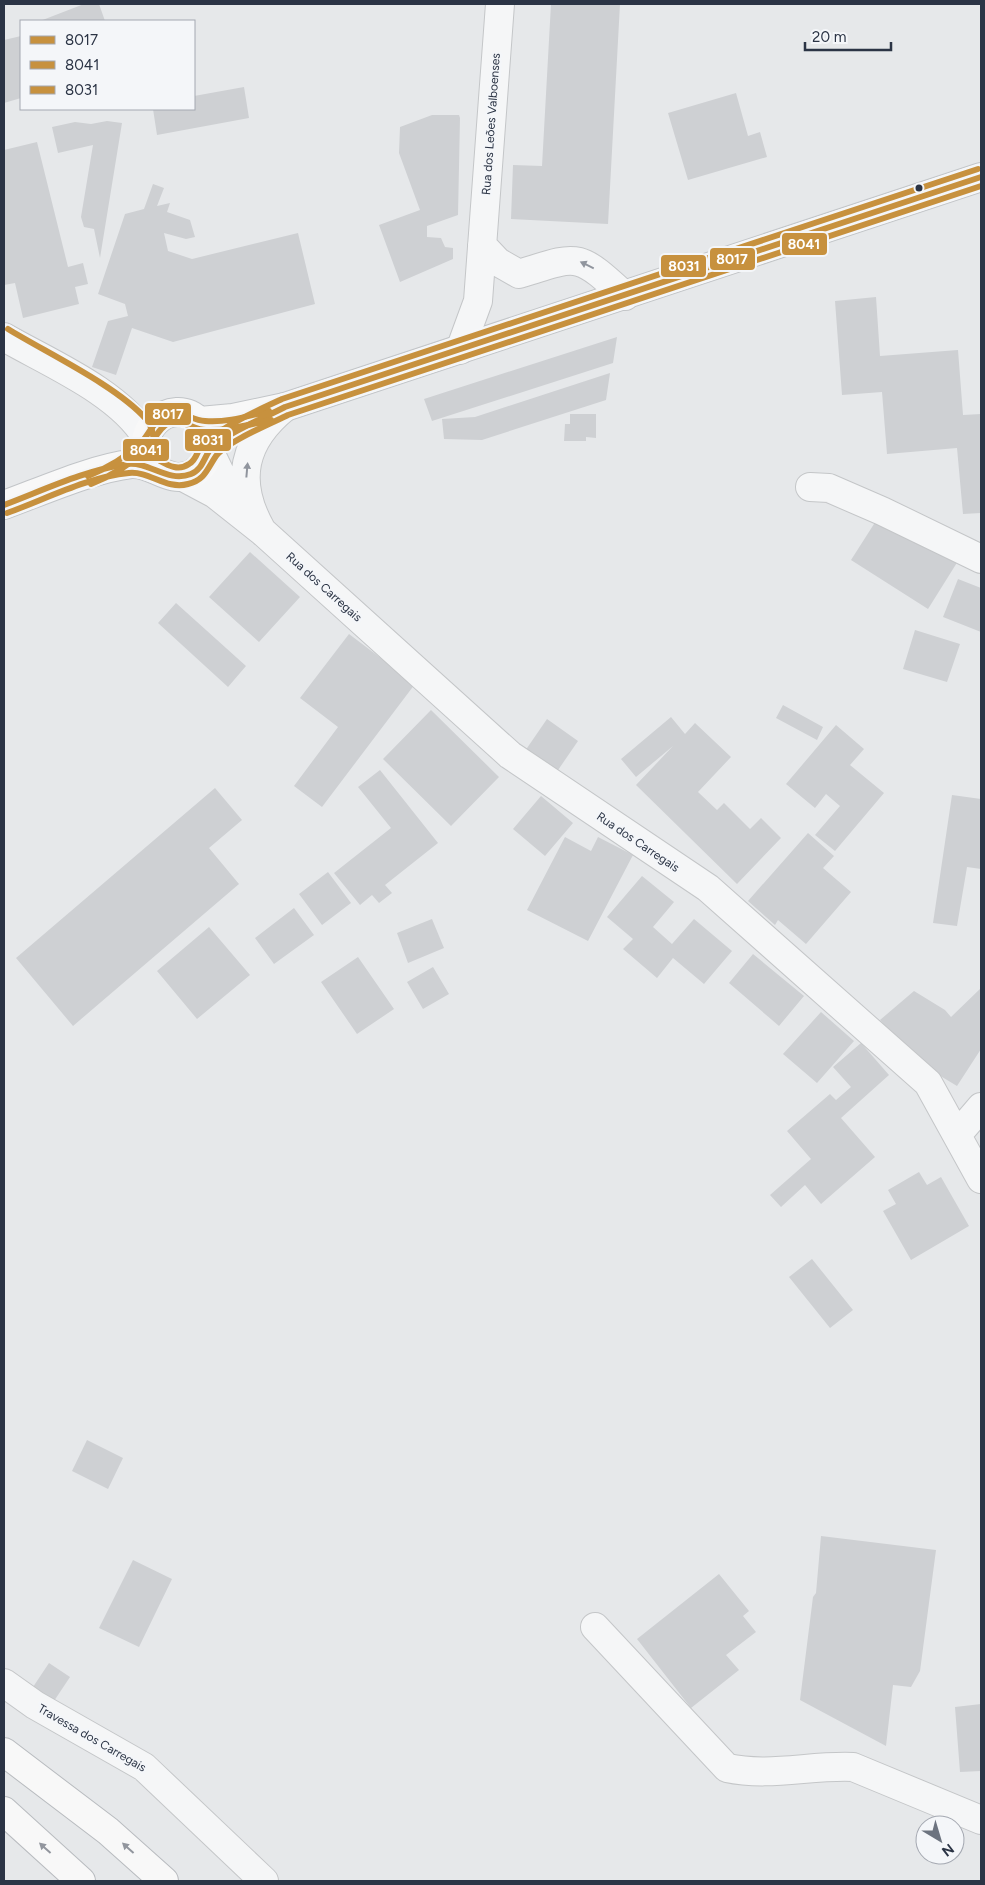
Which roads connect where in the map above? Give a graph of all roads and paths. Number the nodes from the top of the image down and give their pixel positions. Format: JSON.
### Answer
{"nodes":[{"id":1,"x":500,"y":4,"type":"edge"},
{"id":2,"x":981,"y":177,"type":"edge"},
{"id":3,"x":482,"y":245,"type":"junction"},
{"id":4,"x":519,"y":274,"type":"junction"},
{"id":5,"x":479,"y":287,"type":"junction"},
{"id":6,"x":625,"y":296,"type":"junction"},
{"id":7,"x":4,"y":337,"type":"edge"},
{"id":8,"x":460,"y":350,"type":"junction"},
{"id":9,"x":100,"y":392,"type":"junction"},
{"id":10,"x":285,"y":407,"type":"junction"},
{"id":11,"x":168,"y":414,"type":"junction"},
{"id":12,"x":200,"y":421,"type":"junction"},
{"id":13,"x":146,"y":437,"type":"junction"},
{"id":14,"x":209,"y":450,"type":"junction"},
{"id":15,"x":156,"y":469,"type":"junction"},
{"id":16,"x":93,"y":474,"type":"junction"},
{"id":17,"x":183,"y":477,"type":"junction"},
{"id":18,"x":810,"y":487,"type":"dead end"},
{"id":19,"x":4,"y":505,"type":"edge"},
{"id":20,"x":264,"y":532,"type":"junction"},
{"id":21,"x":981,"y":559,"type":"edge"},
{"id":22,"x":981,"y":1107,"type":"edge"},
{"id":23,"x":957,"y":1135,"type":"junction"},
{"id":24,"x":981,"y":1179,"type":"edge"},
{"id":25,"x":595,"y":1627,"type":"dead end"},
{"id":26,"x":4,"y":1683,"type":"edge"},
{"id":27,"x":4,"y":1752,"type":"edge"},
{"id":28,"x":4,"y":1810,"type":"edge"},
{"id":29,"x":981,"y":1820,"type":"edge"},
{"id":30,"x":81,"y":1881,"type":"edge"},
{"id":31,"x":164,"y":1881,"type":"edge"},
{"id":32,"x":264,"y":1881,"type":"edge"}],
"edges":[{"from":1,"to":3,"type":"street","name":"Rua dos Leões Valboenses"},
{"from":2,"to":6,"type":"main road"},
{"from":3,"to":4,"type":"street"},
{"from":3,"to":5,"type":"street","name":"Rua dos Leões Valboenses"},
{"from":4,"to":5,"type":"street"},
{"from":6,"to":4,"type":"street","one_way":true},
{"from":5,"to":8,"type":"street","name":"Rua dos Leões Valboenses"},
{"from":6,"to":8,"type":"main road"},
{"from":7,"to":9,"type":"street"},
{"from":8,"to":10,"type":"main road"},
{"from":9,"to":11,"type":"street"},
{"from":9,"to":13,"type":"street"},
{"from":10,"to":12,"type":"main road"},
{"from":10,"to":14,"type":"main road"},
{"from":20,"to":10,"type":"street","name":"Rua dos Carregais","one_way":true},
{"from":11,"to":12,"type":"main road"},
{"from":11,"to":13,"type":"main road"},
{"from":12,"to":14,"type":"main road"},
{"from":13,"to":15,"type":"main road"},
{"from":13,"to":16,"type":"main road"},
{"from":14,"to":17,"type":"main road"},
{"from":14,"to":20,"type":"street","name":"Rua dos Carregais"},
{"from":15,"to":16,"type":"main road"},
{"from":15,"to":17,"type":"main road"},
{"from":16,"to":19,"type":"main road"},
{"from":17,"to":20,"type":"street","name":"Rua dos Carregais"},
{"from":18,"to":21,"type":"street"},
{"from":20,"to":23,"type":"street","name":"Rua dos Carregais"},
{"from":22,"to":23,"type":"street"},
{"from":23,"to":24,"type":"street","name":"Rua dos Carregais"},
{"from":25,"to":29,"type":"street"},
{"from":26,"to":32,"type":"street","name":"Travessa dos Carregais"},
{"from":31,"to":27,"type":"main road","one_way":true},
{"from":30,"to":28,"type":"main road","one_way":true}]}
